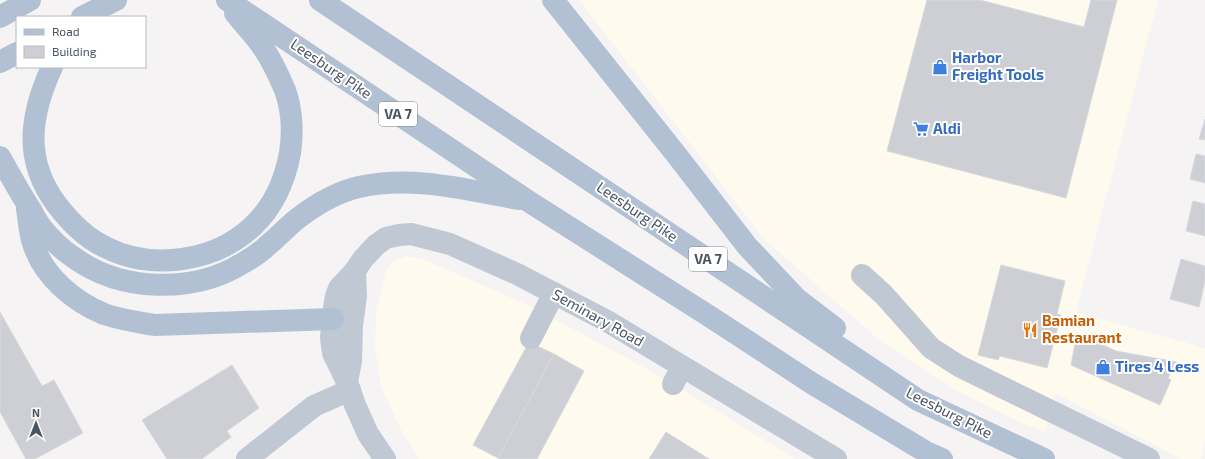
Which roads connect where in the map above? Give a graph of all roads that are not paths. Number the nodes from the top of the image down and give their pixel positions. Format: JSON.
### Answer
{"nodes":[{"id":1,"x":30,"y":0,"type":"edge"},
{"id":2,"x":116,"y":0,"type":"edge"},
{"id":3,"x":224,"y":0,"type":"edge"},
{"id":4,"x":227,"y":0,"type":"edge"},
{"id":5,"x":553,"y":0,"type":"edge"},
{"id":6,"x":322,"y":2,"type":"edge"},
{"id":7,"x":84,"y":16,"type":"edge"},
{"id":8,"x":0,"y":17,"type":"edge"},
{"id":9,"x":16,"y":53,"type":"edge"},
{"id":10,"x":0,"y":62,"type":"edge"},
{"id":11,"x":52,"y":68,"type":"edge"},
{"id":12,"x":0,"y":157,"type":"edge"},
{"id":13,"x":528,"y":201,"type":"junction"},
{"id":14,"x":26,"y":202,"type":"junction"},
{"id":15,"x":355,"y":271,"type":"junction"},
{"id":16,"x":862,"y":275,"type":"dead end"},
{"id":17,"x":554,"y":293,"type":"junction"},
{"id":18,"x":333,"y":319,"type":"junction"},
{"id":19,"x":531,"y":338,"type":"dead end"},
{"id":20,"x":349,"y":386,"type":"junction"},
{"id":21,"x":918,"y":400,"type":"junction"},
{"id":22,"x":247,"y":459,"type":"edge"},
{"id":23,"x":385,"y":459,"type":"edge"},
{"id":24,"x":836,"y":459,"type":"edge"},
{"id":25,"x":942,"y":459,"type":"edge"},
{"id":26,"x":1044,"y":459,"type":"edge"},
{"id":27,"x":1149,"y":459,"type":"edge"}],
"edges":[{"from":1,"to":8,"type":"main road"},
{"from":2,"to":7,"type":"main road"},
{"from":3,"to":11,"type":"main road"},
{"from":4,"to":13,"type":"main road","name":"Leesburg Pike","number":"VA 7"},
{"from":5,"to":21,"type":"main road"},
{"from":6,"to":21,"type":"main road","name":"Leesburg Pike","number":"VA 7"},
{"from":9,"to":10,"type":"main road"},
{"from":12,"to":14,"type":"main road"},
{"from":13,"to":14,"type":"main road"},
{"from":13,"to":25,"type":"main road","name":"Leesburg Pike","number":"VA 7"},
{"from":14,"to":18,"type":"main road"},
{"from":15,"to":17,"type":"street","name":"Seminary Road"},
{"from":15,"to":18,"type":"street","name":"Seminary Road"},
{"from":15,"to":20,"type":"street"},
{"from":16,"to":27,"type":"street"},
{"from":17,"to":19,"type":"street"},
{"from":17,"to":24,"type":"street","name":"Seminary Road"},
{"from":18,"to":20,"type":"street","name":"Seminary Road"},
{"from":20,"to":22,"type":"street"},
{"from":20,"to":23,"type":"street","name":"Seminary Road"},
{"from":21,"to":26,"type":"main road","name":"Leesburg Pike","number":"VA 7"}]}
